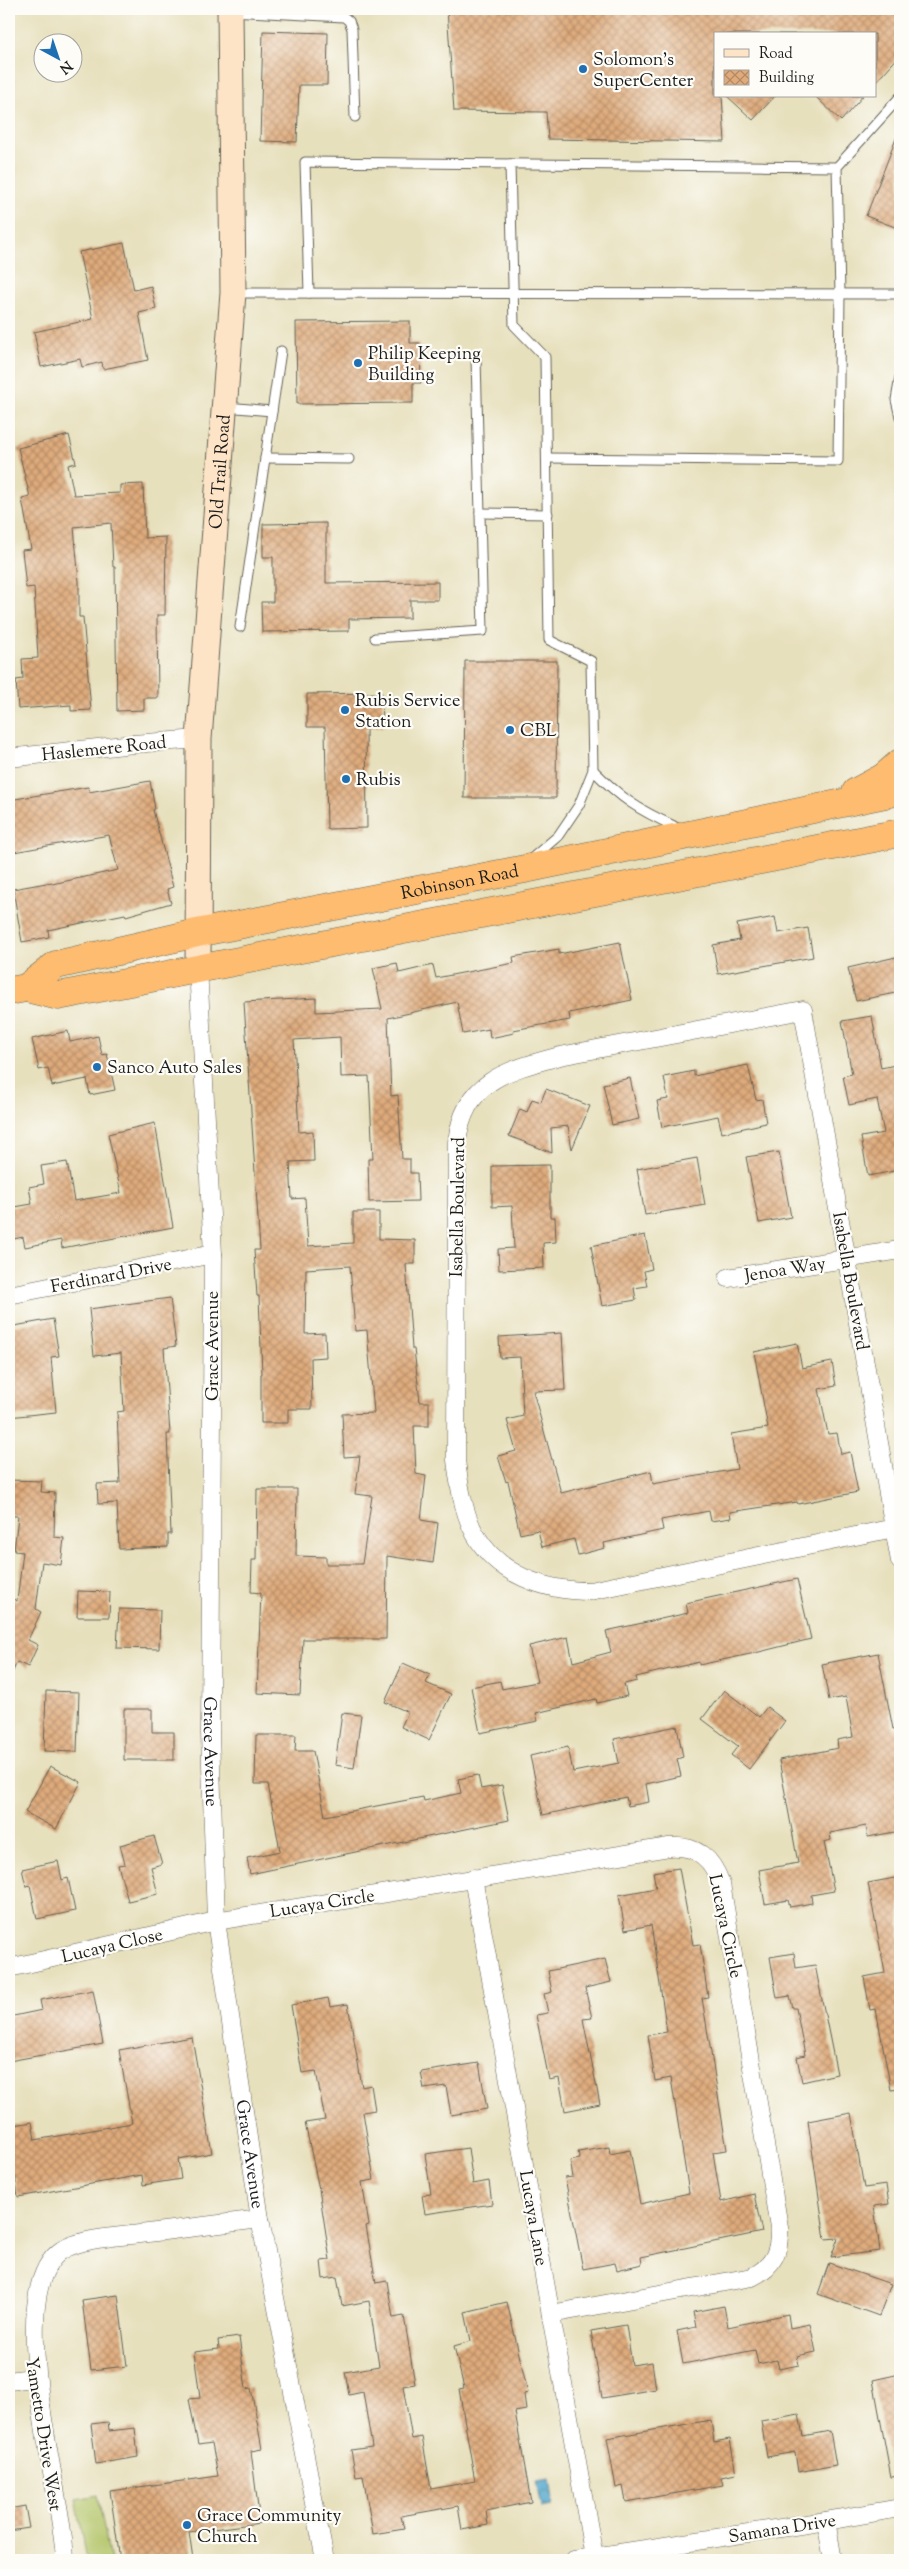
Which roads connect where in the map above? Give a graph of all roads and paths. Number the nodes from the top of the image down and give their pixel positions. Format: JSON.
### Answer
{"nodes":[{"id":1,"x":230,"y":10,"type":"edge"},
{"id":2,"x":900,"y":98,"type":"edge"},
{"id":3,"x":354,"y":117,"type":"dead end"},
{"id":4,"x":510,"y":164,"type":"junction"},
{"id":5,"x":837,"y":168,"type":"junction"},
{"id":6,"x":233,"y":292,"type":"junction"},
{"id":7,"x":309,"y":293,"type":"junction"},
{"id":8,"x":512,"y":293,"type":"junction"},
{"id":9,"x":840,"y":294,"type":"junction"},
{"id":10,"x":900,"y":294,"type":"edge"},
{"id":11,"x":281,"y":351,"type":"dead end"},
{"id":12,"x":476,"y":358,"type":"dead end"},
{"id":13,"x":900,"y":377,"type":"edge"},
{"id":14,"x":225,"y":406,"type":"junction"},
{"id":15,"x":272,"y":411,"type":"junction"},
{"id":16,"x":900,"y":417,"type":"edge"},
{"id":17,"x":265,"y":458,"type":"junction"},
{"id":18,"x":547,"y":458,"type":"junction"},
{"id":19,"x":349,"y":459,"type":"dead end"},
{"id":20,"x":480,"y":514,"type":"junction"},
{"id":21,"x":548,"y":514,"type":"junction"},
{"id":22,"x":240,"y":627,"type":"dead end"},
{"id":23,"x":375,"y":638,"type":"dead end"},
{"id":24,"x":199,"y":739,"type":"junction"},
{"id":25,"x":9,"y":758,"type":"edge"},
{"id":26,"x":900,"y":763,"type":"edge"},
{"id":27,"x":593,"y":770,"type":"junction"},
{"id":28,"x":900,"y":791,"type":"edge"},
{"id":29,"x":808,"y":812,"type":"junction"},
{"id":30,"x":900,"y":833,"type":"edge"},
{"id":31,"x":677,"y":838,"type":"junction"},
{"id":32,"x":530,"y":868,"type":"junction"},
{"id":33,"x":197,"y":933,"type":"junction"},
{"id":34,"x":198,"y":968,"type":"junction"},
{"id":35,"x":17,"y":990,"type":"edge"},
{"id":36,"x":900,"y":1250,"type":"edge"},
{"id":37,"x":213,"y":1254,"type":"junction"},
{"id":38,"x":847,"y":1259,"type":"junction"},
{"id":39,"x":728,"y":1278,"type":"dead end"},
{"id":40,"x":9,"y":1295,"type":"edge"},
{"id":41,"x":894,"y":1528,"type":"junction"},
{"id":42,"x":900,"y":1561,"type":"edge"},
{"id":43,"x":474,"y":1878,"type":"junction"},
{"id":44,"x":216,"y":1921,"type":"junction"},
{"id":45,"x":9,"y":1968,"type":"edge"},
{"id":46,"x":260,"y":2219,"type":"junction"},
{"id":47,"x":551,"y":2314,"type":"junction"},
{"id":48,"x":32,"y":2378,"type":"junction"},
{"id":49,"x":9,"y":2381,"type":"edge"},
{"id":50,"x":900,"y":2508,"type":"edge"},
{"id":51,"x":826,"y":2521,"type":"junction"},
{"id":52,"x":594,"y":2557,"type":"junction"},
{"id":53,"x":65,"y":2560,"type":"edge"},
{"id":54,"x":325,"y":2560,"type":"edge"},
{"id":55,"x":574,"y":2560,"type":"edge"},
{"id":56,"x":833,"y":2560,"type":"edge"}],
"edges":[{"from":1,"to":3,"type":"lane"},
{"from":1,"to":6,"type":"main road","name":"Old Trail Road"},
{"from":2,"to":5,"type":"lane"},
{"from":4,"to":5,"type":"lane"},
{"from":4,"to":7,"type":"lane"},
{"from":4,"to":8,"type":"lane"},
{"from":5,"to":9,"type":"lane"},
{"from":6,"to":7,"type":"lane"},
{"from":6,"to":14,"type":"main road","name":"Old Trail Road"},
{"from":7,"to":8,"type":"lane"},
{"from":8,"to":9,"type":"lane"},
{"from":8,"to":18,"type":"lane"},
{"from":9,"to":10,"type":"lane"},
{"from":9,"to":18,"type":"lane"},
{"from":11,"to":15,"type":"lane"},
{"from":12,"to":20,"type":"lane"},
{"from":13,"to":16,"type":"lane"},
{"from":14,"to":15,"type":"lane"},
{"from":14,"to":24,"type":"main road","name":"Old Trail Road"},
{"from":15,"to":17,"type":"lane"},
{"from":17,"to":19,"type":"lane"},
{"from":17,"to":22,"type":"lane"},
{"from":18,"to":21,"type":"lane"},
{"from":20,"to":21,"type":"lane"},
{"from":20,"to":23,"type":"lane"},
{"from":21,"to":27,"type":"lane"},
{"from":24,"to":25,"type":"street","name":"Haslemere Road"},
{"from":24,"to":33,"type":"main road","name":"Old Trail Road"},
{"from":26,"to":29,"type":"highway"},
{"from":27,"to":31,"type":"lane"},
{"from":27,"to":32,"type":"lane"},
{"from":28,"to":29,"type":"highway","name":"Robinson Road"},
{"from":29,"to":31,"type":"highway","name":"Robinson Road"},
{"from":30,"to":34,"type":"highway","name":"Robinson Road"},
{"from":31,"to":32,"type":"highway","name":"Robinson Road"},
{"from":32,"to":33,"type":"highway","name":"Robinson Road"},
{"from":33,"to":34,"type":"main road","name":"Grace Avenue"},
{"from":33,"to":35,"type":"highway","name":"Robinson Road"},
{"from":34,"to":35,"type":"highway","name":"Robinson Road"},
{"from":34,"to":37,"type":"street","name":"Grace Avenue"},
{"from":36,"to":38,"type":"street","name":"Jenoa Way"},
{"from":37,"to":40,"type":"street","name":"Ferdinard Drive"},
{"from":37,"to":44,"type":"street","name":"Grace Avenue"},
{"from":38,"to":39,"type":"street","name":"Jenoa Way"},
{"from":38,"to":41,"type":"street","name":"Isabella Boulevard"},
{"from":38,"to":41,"type":"street","name":"Isabella Boulevard"},
{"from":41,"to":42,"type":"street","name":"Isabella Boulevard"},
{"from":43,"to":44,"type":"street","name":"Lucaya Circle"},
{"from":43,"to":47,"type":"street","name":"Lucaya Lane"},
{"from":43,"to":47,"type":"street","name":"Lucaya Circle"},
{"from":44,"to":45,"type":"street","name":"Lucaya Close"},
{"from":44,"to":46,"type":"street","name":"Grace Avenue"},
{"from":46,"to":48,"type":"street","name":"Yametto Drive West"},
{"from":46,"to":54,"type":"street","name":"Grace Avenue"},
{"from":47,"to":52,"type":"street","name":"Lucaya Lane"},
{"from":48,"to":49,"type":"street"},
{"from":48,"to":53,"type":"street","name":"Yametto Drive West"},
{"from":50,"to":51,"type":"street","name":"Samana Drive"},
{"from":51,"to":52,"type":"street","name":"Samana Drive"},
{"from":51,"to":56,"type":"street"},
{"from":52,"to":55,"type":"street","name":"Samana Drive"}]}
